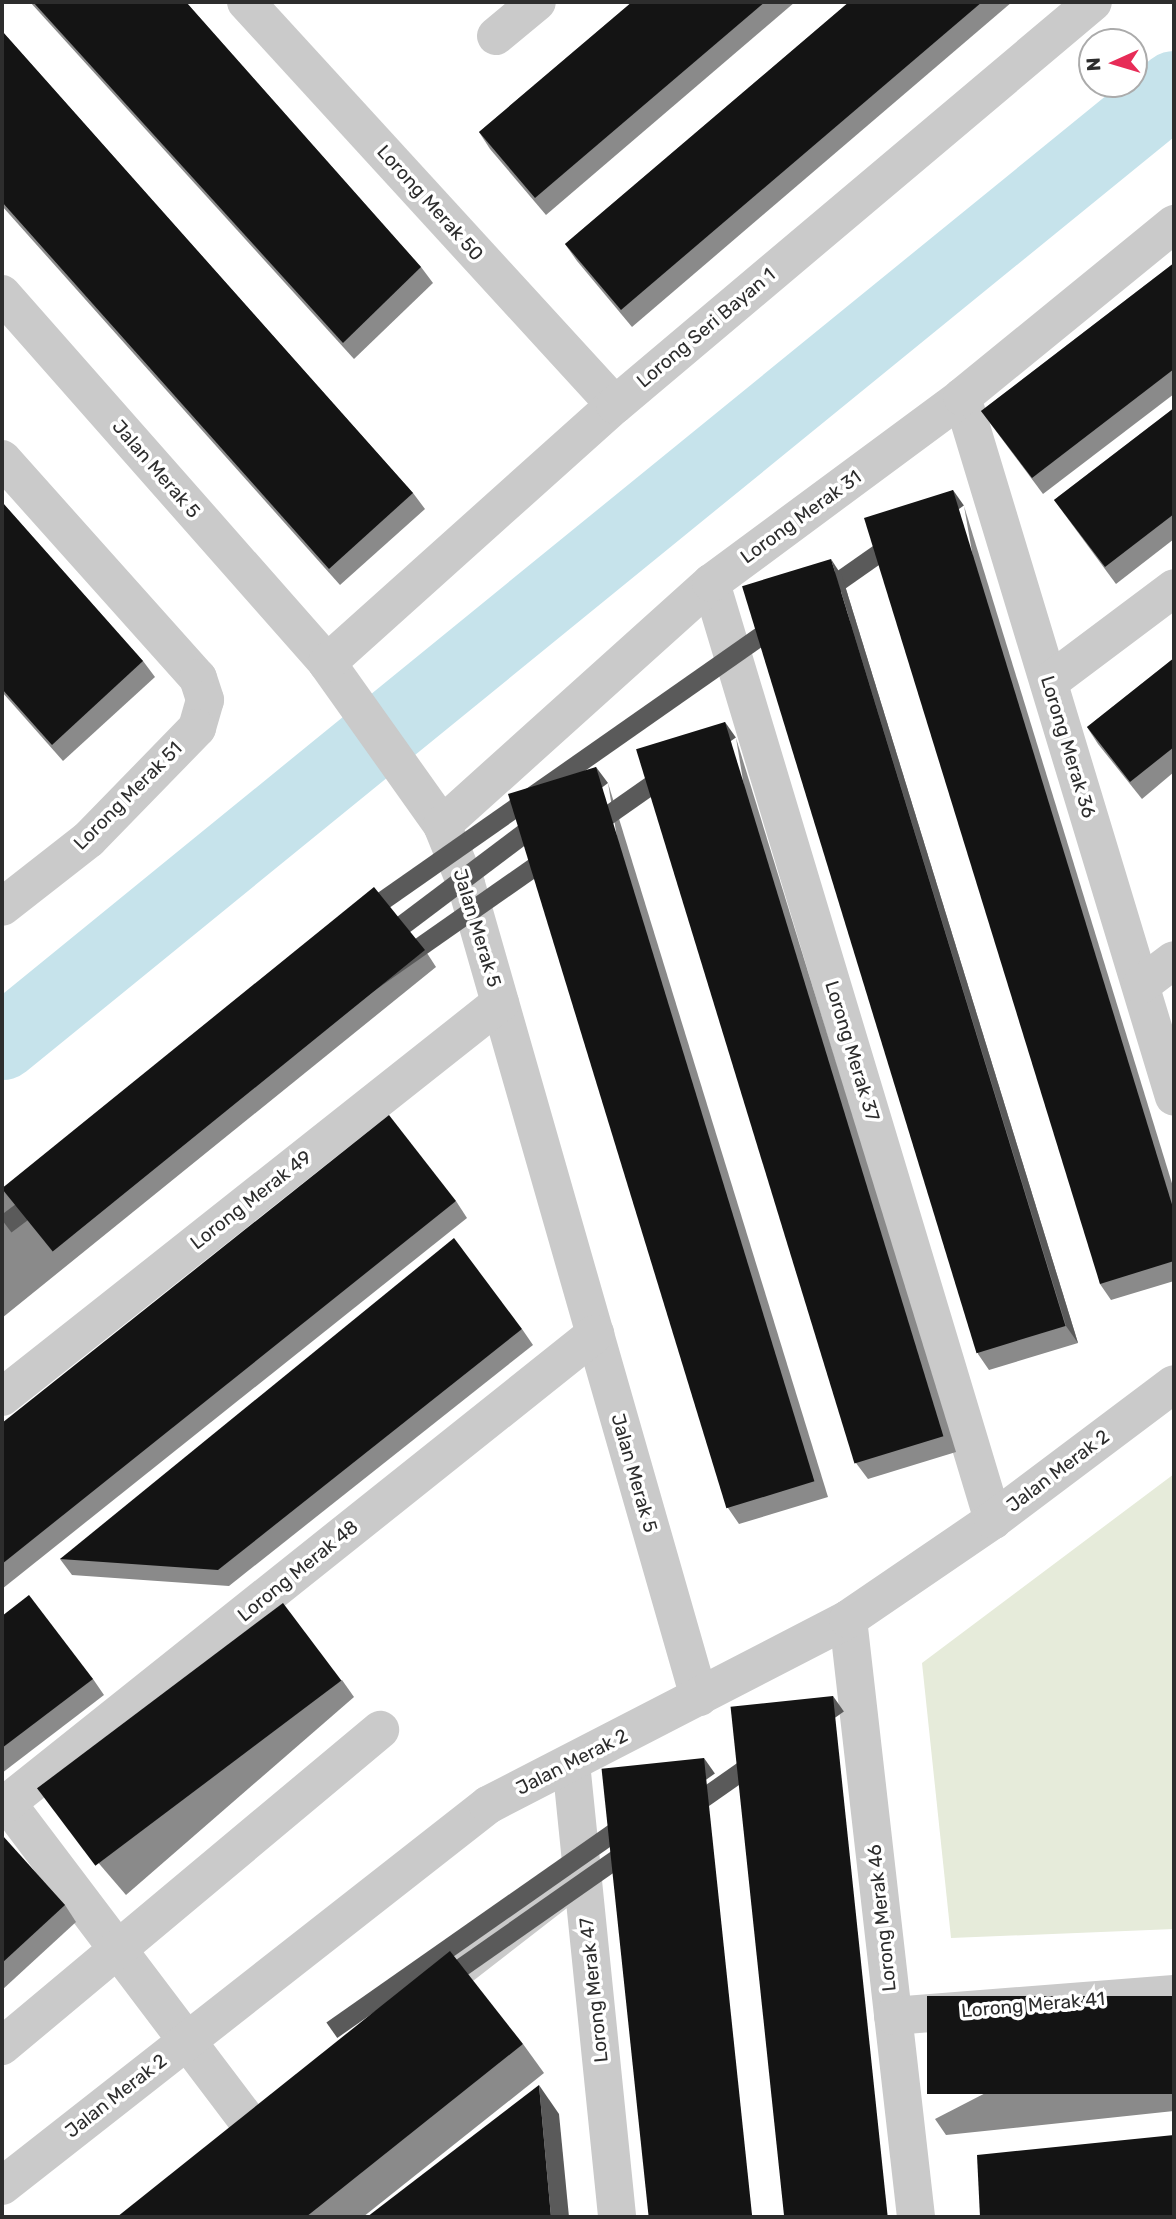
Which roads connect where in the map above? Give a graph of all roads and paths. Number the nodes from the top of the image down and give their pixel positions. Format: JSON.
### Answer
{"nodes":[{"id":1,"x":246,"y":2,"type":"edge"},
{"id":2,"x":537,"y":2,"type":"edge"},
{"id":3,"x":1093,"y":2,"type":"edge"},
{"id":4,"x":496,"y":36,"type":"dead end"},
{"id":5,"x":1174,"y":224,"type":"edge"},
{"id":6,"x":2,"y":294,"type":"edge"},
{"id":7,"x":962,"y":397,"type":"junction"},
{"id":8,"x":615,"y":405,"type":"junction"},
{"id":9,"x":2,"y":458,"type":"edge"},
{"id":10,"x":711,"y":583,"type":"junction"},
{"id":11,"x":1174,"y":588,"type":"edge"},
{"id":12,"x":327,"y":663,"type":"junction"},
{"id":13,"x":1049,"y":682,"type":"junction"},
{"id":14,"x":442,"y":825,"type":"junction"},
{"id":15,"x":2,"y":907,"type":"edge"},
{"id":16,"x":1174,"y":960,"type":"edge"},
{"id":17,"x":1141,"y":985,"type":"junction"},
{"id":18,"x":500,"y":1003,"type":"junction"},
{"id":19,"x":1174,"y":1097,"type":"edge"},
{"id":20,"x":595,"y":1335,"type":"junction"},
{"id":21,"x":1174,"y":1384,"type":"edge"},
{"id":22,"x":2,"y":1397,"type":"edge"},
{"id":23,"x":993,"y":1520,"type":"junction"},
{"id":24,"x":848,"y":1619,"type":"junction"},
{"id":25,"x":699,"y":1697,"type":"junction"},
{"id":26,"x":380,"y":1730,"type":"dead end"},
{"id":27,"x":571,"y":1763,"type":"junction"},
{"id":28,"x":4,"y":1805,"type":"edge"},
{"id":29,"x":581,"y":1873,"type":"junction"},
{"id":30,"x":118,"y":1949,"type":"junction"},
{"id":31,"x":1174,"y":1994,"type":"edge"},
{"id":32,"x":893,"y":2016,"type":"junction"},
{"id":33,"x":391,"y":2020,"type":"edge"},
{"id":34,"x":187,"y":2041,"type":"junction"},
{"id":35,"x":2,"y":2046,"type":"edge"},
{"id":36,"x":284,"y":2102,"type":"edge"},
{"id":37,"x":252,"y":2127,"type":"junction"},
{"id":38,"x":219,"y":2151,"type":"edge"},
{"id":39,"x":2,"y":2186,"type":"edge"},
{"id":40,"x":617,"y":2217,"type":"edge"},
{"id":41,"x":916,"y":2217,"type":"edge"}],
"edges":[{"from":1,"to":8,"type":"street","name":"Lorong Merak 50"},
{"from":2,"to":4,"type":"street"},
{"from":3,"to":8,"type":"street","name":"Lorong Seri Bayan 1"},
{"from":5,"to":7,"type":"street","name":"Lorong Merak 31"},
{"from":6,"to":12,"type":"street","name":"Jalan Merak 5"},
{"from":7,"to":10,"type":"street","name":"Lorong Merak 31"},
{"from":7,"to":13,"type":"street","name":"Lorong Merak 36"},
{"from":8,"to":12,"type":"street","name":"Lorong Seri Bayan 1"},
{"from":9,"to":15,"type":"street","name":"Lorong Merak 51"},
{"from":10,"to":14,"type":"street","name":"Lorong Merak 31"},
{"from":10,"to":23,"type":"street","name":"Lorong Merak 37"},
{"from":11,"to":13,"type":"street"},
{"from":12,"to":14,"type":"street","name":"Jalan Merak 5"},
{"from":13,"to":17,"type":"street","name":"Lorong Merak 36"},
{"from":14,"to":18,"type":"street","name":"Jalan Merak 5"},
{"from":16,"to":17,"type":"street"},
{"from":17,"to":19,"type":"street","name":"Lorong Merak 36"},
{"from":18,"to":20,"type":"street","name":"Jalan Merak 5"},
{"from":18,"to":22,"type":"street","name":"Lorong Merak 49"},
{"from":20,"to":25,"type":"street","name":"Jalan Merak 5"},
{"from":20,"to":28,"type":"street","name":"Lorong Merak 48"},
{"from":21,"to":23,"type":"street","name":"Jalan Merak 2"},
{"from":23,"to":24,"type":"street","name":"Jalan Merak 2"},
{"from":24,"to":25,"type":"street","name":"Jalan Merak 2"},
{"from":24,"to":32,"type":"street","name":"Lorong Merak 46"},
{"from":25,"to":27,"type":"street","name":"Jalan Merak 2"},
{"from":26,"to":30,"type":"street"},
{"from":27,"to":29,"type":"street","name":"Lorong Merak 47"},
{"from":27,"to":34,"type":"street","name":"Jalan Merak 2"},
{"from":28,"to":30,"type":"street"},
{"from":29,"to":33,"type":"street"},
{"from":29,"to":40,"type":"street","name":"Lorong Merak 47"},
{"from":30,"to":34,"type":"street"},
{"from":30,"to":35,"type":"street"},
{"from":31,"to":32,"type":"street","name":"Lorong Merak 41"},
{"from":32,"to":41,"type":"street","name":"Lorong Merak 46"},
{"from":34,"to":37,"type":"street"},
{"from":34,"to":39,"type":"street","name":"Jalan Merak 2"},
{"from":36,"to":37,"type":"street"},
{"from":37,"to":38,"type":"street"}]}
